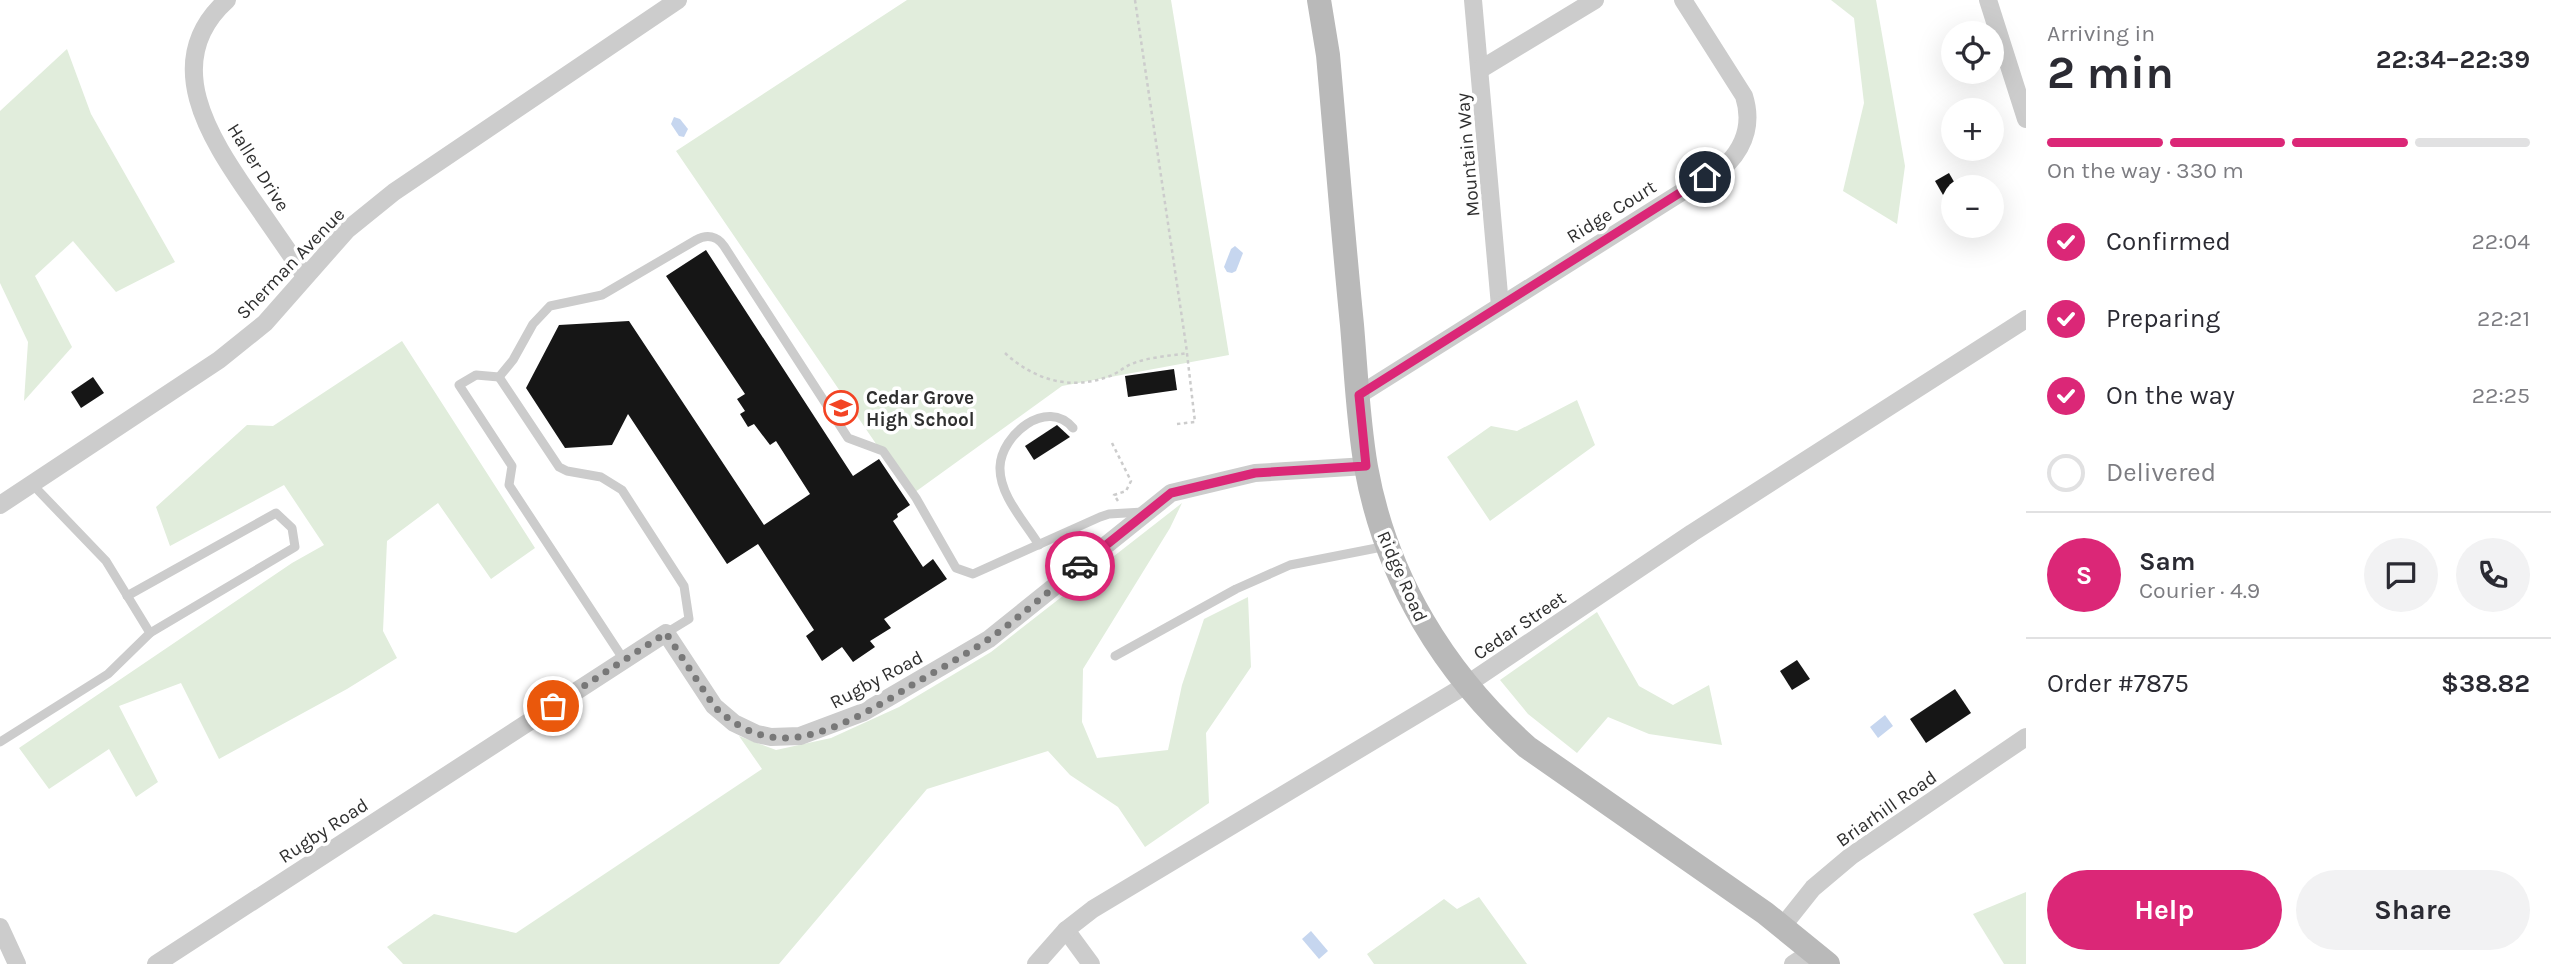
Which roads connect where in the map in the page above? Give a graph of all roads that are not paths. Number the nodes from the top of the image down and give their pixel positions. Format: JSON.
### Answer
{"nodes":[{"id":1,"x":227,"y":0,"type":"edge"},
{"id":2,"x":678,"y":0,"type":"edge"},
{"id":3,"x":1319,"y":0,"type":"edge"},
{"id":4,"x":1474,"y":0,"type":"edge"},
{"id":5,"x":1595,"y":0,"type":"edge"},
{"id":6,"x":1683,"y":0,"type":"edge"},
{"id":7,"x":1988,"y":0,"type":"edge"},
{"id":8,"x":2018,"y":68,"type":"edge"},
{"id":9,"x":1480,"y":69,"type":"junction"},
{"id":10,"x":2026,"y":119,"type":"edge"},
{"id":11,"x":305,"y":276,"type":"junction"},
{"id":12,"x":1500,"y":306,"type":"junction"},
{"id":13,"x":2026,"y":318,"type":"edge"},
{"id":14,"x":499,"y":377,"type":"junction"},
{"id":15,"x":1359,"y":395,"type":"junction"},
{"id":16,"x":1073,"y":428,"type":"dead end"},
{"id":17,"x":1366,"y":466,"type":"junction"},
{"id":18,"x":32,"y":484,"type":"junction"},
{"id":19,"x":0,"y":505,"type":"edge"},
{"id":20,"x":1148,"y":512,"type":"junction"},
{"id":21,"x":1039,"y":545,"type":"junction"},
{"id":22,"x":1387,"y":546,"type":"junction"},
{"id":23,"x":127,"y":596,"type":"junction"},
{"id":24,"x":150,"y":633,"type":"junction"},
{"id":25,"x":666,"y":633,"type":"junction"},
{"id":26,"x":1115,"y":656,"type":"dead end"},
{"id":27,"x":624,"y":660,"type":"junction"},
{"id":28,"x":1466,"y":685,"type":"junction"},
{"id":29,"x":2026,"y":737,"type":"edge"},
{"id":30,"x":0,"y":742,"type":"edge"},
{"id":31,"x":1782,"y":927,"type":"junction"},
{"id":32,"x":0,"y":928,"type":"edge"},
{"id":33,"x":1066,"y":930,"type":"junction"},
{"id":34,"x":1811,"y":960,"type":"edge"},
{"id":35,"x":17,"y":964,"type":"edge"},
{"id":36,"x":156,"y":964,"type":"edge"},
{"id":37,"x":1036,"y":964,"type":"edge"},
{"id":38,"x":1091,"y":964,"type":"edge"}],
"edges":[{"from":1,"to":11,"type":"street","name":"Haller Drive"},
{"from":2,"to":11,"type":"street","name":"Sherman Avenue"},
{"from":3,"to":15,"type":"main road","name":"Ridge Road"},
{"from":4,"to":9,"type":"street","name":"Mountain Way"},
{"from":5,"to":9,"type":"street"},
{"from":6,"to":12,"type":"street","name":"Ridge Court"},
{"from":7,"to":8,"type":"street"},
{"from":8,"to":10,"type":"street"},
{"from":9,"to":12,"type":"street","name":"Mountain Way"},
{"from":11,"to":18,"type":"street","name":"Sherman Avenue"},
{"from":12,"to":15,"type":"street","name":"Ridge Court"},
{"from":13,"to":28,"type":"street","name":"Cedar Street"},
{"from":14,"to":21,"type":"lane"},
{"from":14,"to":25,"type":"lane"},
{"from":14,"to":27,"type":"lane"},
{"from":15,"to":17,"type":"main road","name":"Ridge Road"},
{"from":16,"to":21,"type":"lane"},
{"from":17,"to":20,"type":"street","name":"Rugby Road"},
{"from":17,"to":22,"type":"main road","name":"Ridge Road"},
{"from":18,"to":19,"type":"street","name":"Sherman Avenue"},
{"from":18,"to":23,"type":"lane"},
{"from":20,"to":21,"type":"lane"},
{"from":20,"to":25,"type":"street","name":"Rugby Road"},
{"from":22,"to":26,"type":"lane"},
{"from":22,"to":28,"type":"main road","name":"Ridge Road"},
{"from":23,"to":24,"type":"lane"},
{"from":23,"to":24,"type":"lane"},
{"from":24,"to":30,"type":"lane"},
{"from":25,"to":27,"type":"street","name":"Rugby Road"},
{"from":27,"to":36,"type":"street","name":"Rugby Road"},
{"from":28,"to":31,"type":"main road","name":"Ridge Road"},
{"from":28,"to":33,"type":"street","name":"Cedar Street"},
{"from":29,"to":31,"type":"street","name":"Briarhill Road"},
{"from":31,"to":34,"type":"main road","name":"Ridge Road"},
{"from":32,"to":35,"type":"street"},
{"from":33,"to":37,"type":"street","name":"Cedar Street"},
{"from":33,"to":38,"type":"street"}]}
